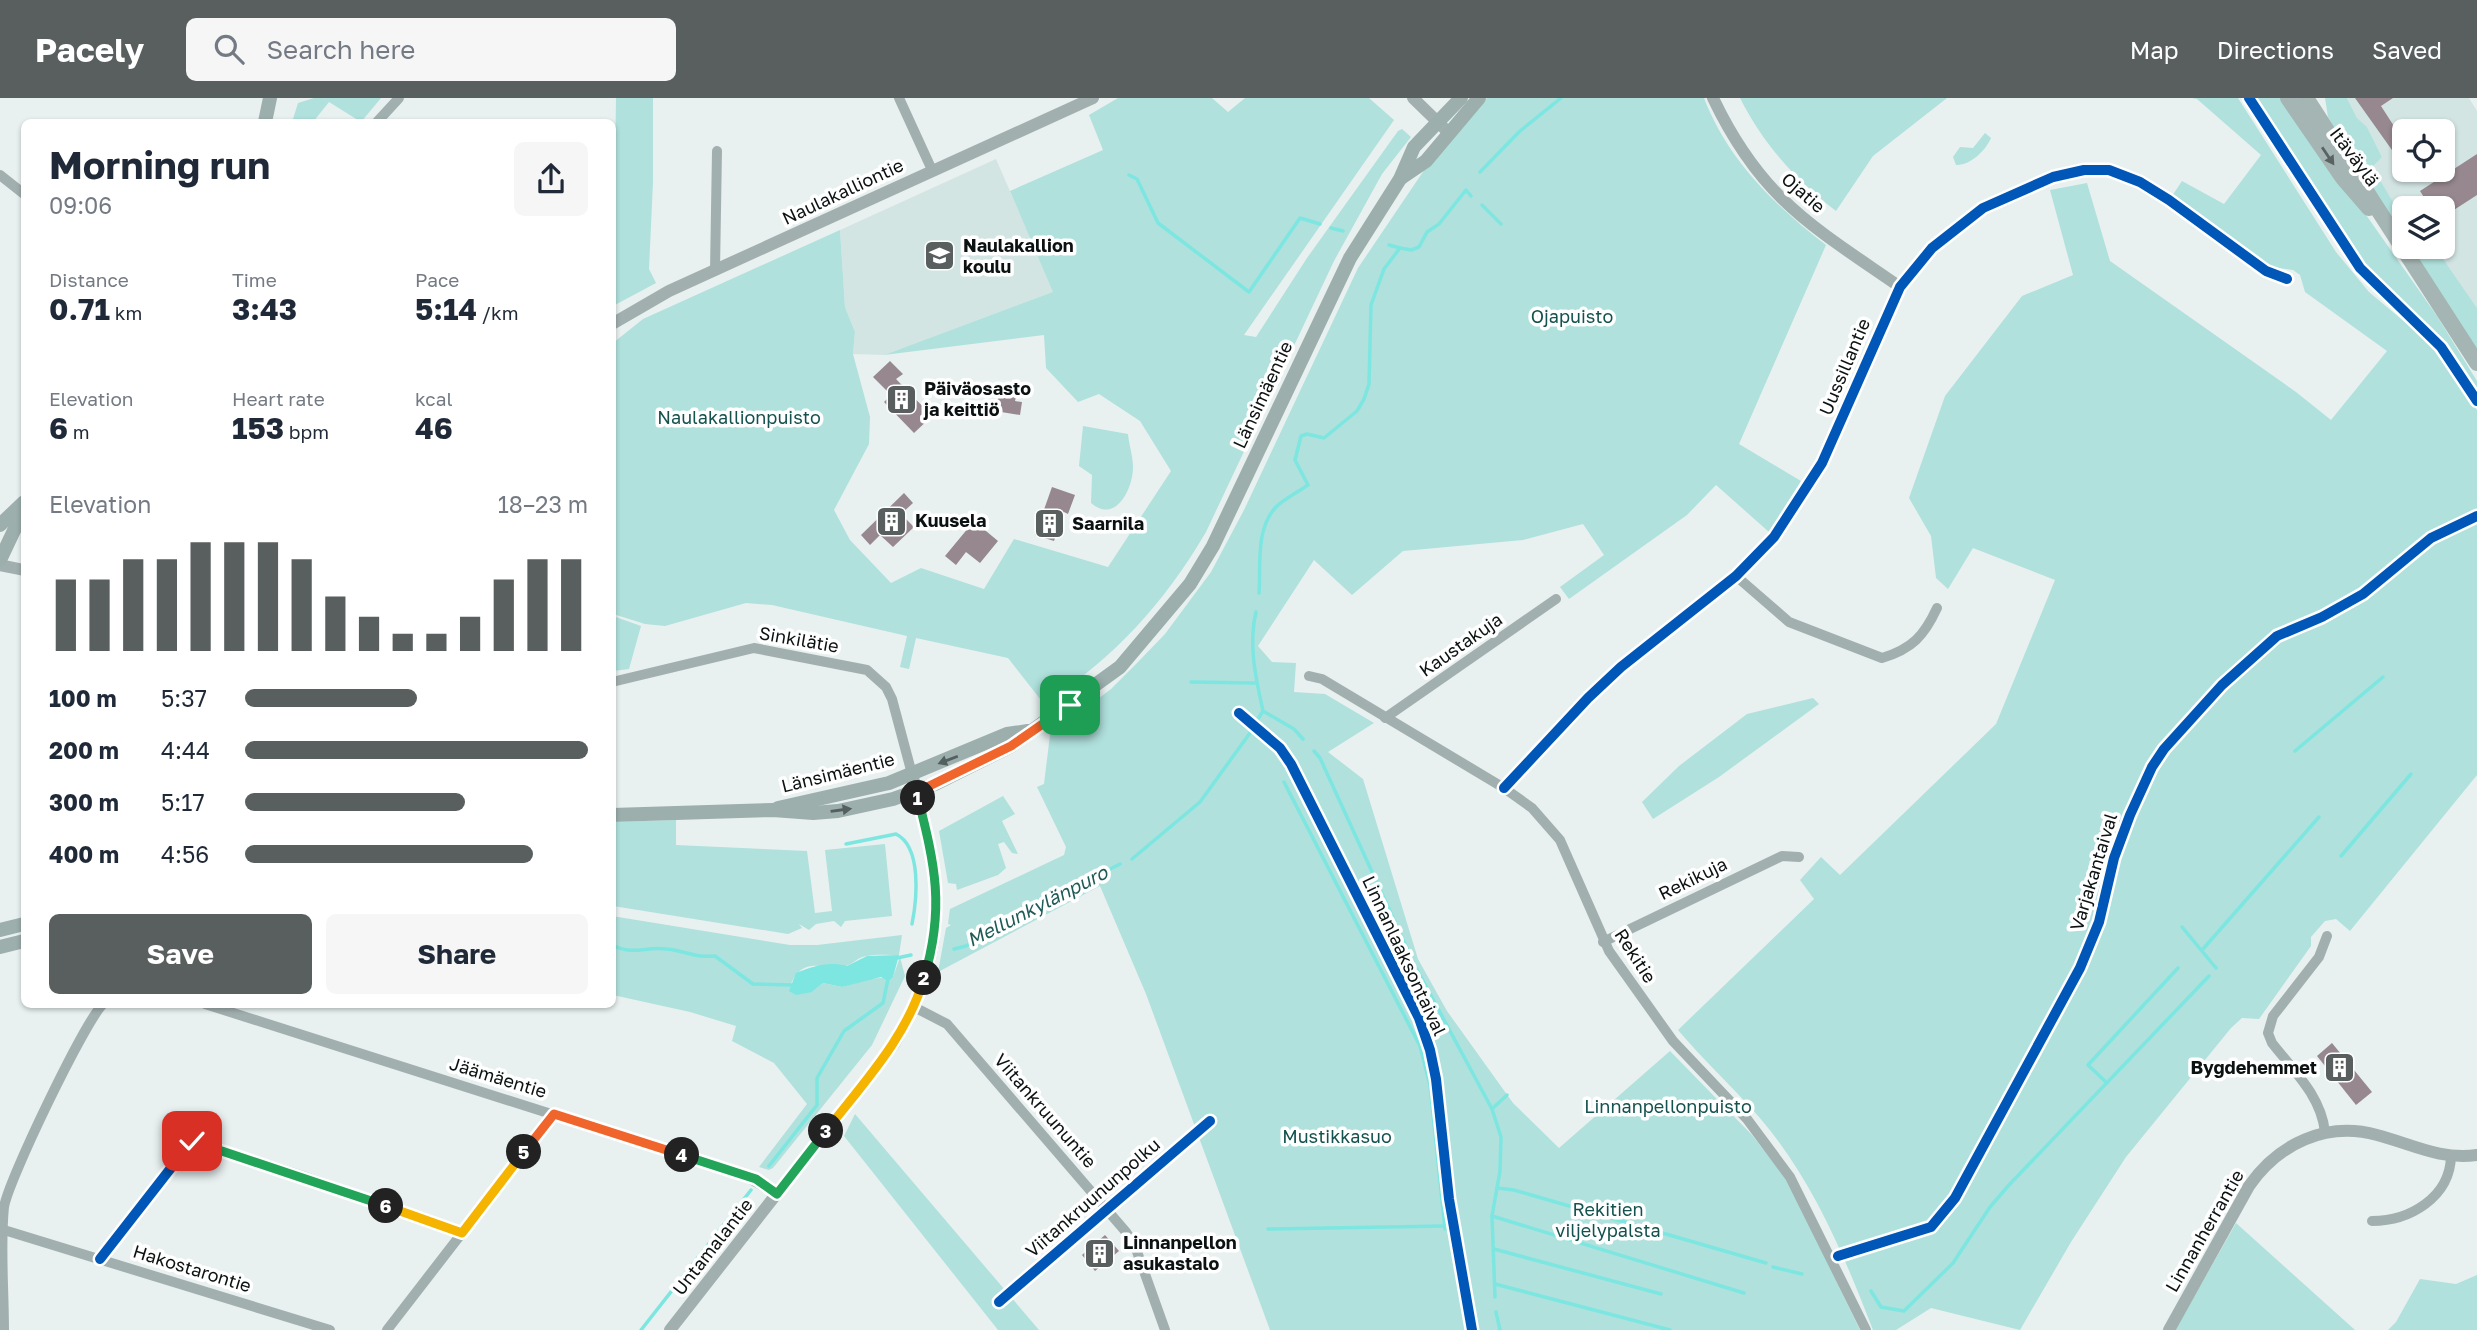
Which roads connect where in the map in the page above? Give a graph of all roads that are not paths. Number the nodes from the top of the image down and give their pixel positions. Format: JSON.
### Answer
{"nodes":[{"id":1,"x":270,"y":98,"type":"edge"},
{"id":2,"x":399,"y":98,"type":"edge"},
{"id":3,"x":899,"y":98,"type":"edge"},
{"id":4,"x":1093,"y":98,"type":"edge"},
{"id":5,"x":1413,"y":98,"type":"edge"},
{"id":6,"x":1461,"y":98,"type":"edge"},
{"id":7,"x":1479,"y":98,"type":"edge"},
{"id":8,"x":1713,"y":98,"type":"edge"},
{"id":9,"x":2288,"y":98,"type":"edge"},
{"id":10,"x":2306,"y":98,"type":"edge"},
{"id":11,"x":1073,"y":102,"type":"edge"},
{"id":12,"x":266,"y":119,"type":"edge"},
{"id":13,"x":380,"y":119,"type":"edge"},
{"id":14,"x":1437,"y":121,"type":"junction"},
{"id":15,"x":1449,"y":133,"type":"junction"},
{"id":16,"x":717,"y":151,"type":"dead end"},
{"id":17,"x":932,"y":170,"type":"junction"},
{"id":18,"x":0,"y":175,"type":"edge"},
{"id":19,"x":1400,"y":179,"type":"junction"},
{"id":20,"x":21,"y":192,"type":"edge"},
{"id":21,"x":2392,"y":233,"type":"edge"},
{"id":22,"x":2392,"y":234,"type":"edge"},
{"id":23,"x":2409,"y":259,"type":"edge"},
{"id":24,"x":715,"y":270,"type":"junction"},
{"id":25,"x":2287,"y":279,"type":"dead end"},
{"id":26,"x":1900,"y":287,"type":"junction"},
{"id":27,"x":616,"y":321,"type":"edge"},
{"id":28,"x":2477,"y":363,"type":"edge"},
{"id":29,"x":21,"y":505,"type":"edge"},
{"id":30,"x":21,"y":511,"type":"edge"},
{"id":31,"x":0,"y":525,"type":"edge"},
{"id":32,"x":0,"y":562,"type":"edge"},
{"id":33,"x":21,"y":569,"type":"edge"},
{"id":34,"x":1736,"y":576,"type":"junction"},
{"id":35,"x":1556,"y":599,"type":"dead end"},
{"id":36,"x":1937,"y":608,"type":"dead end"},
{"id":37,"x":1309,"y":676,"type":"dead end"},
{"id":38,"x":616,"y":681,"type":"edge"},
{"id":39,"x":1385,"y":718,"type":"junction"},
{"id":40,"x":1030,"y":730,"type":"junction"},
{"id":41,"x":912,"y":774,"type":"junction"},
{"id":42,"x":1504,"y":788,"type":"junction"},
{"id":43,"x":917,"y":792,"type":"junction"},
{"id":44,"x":773,"y":810,"type":"junction"},
{"id":45,"x":616,"y":815,"type":"edge"},
{"id":46,"x":1799,"y":857,"type":"dead end"},
{"id":47,"x":21,"y":925,"type":"edge"},
{"id":48,"x":0,"y":930,"type":"edge"},
{"id":49,"x":2327,"y":936,"type":"dead end"},
{"id":50,"x":21,"y":942,"type":"edge"},
{"id":51,"x":1603,"y":942,"type":"junction"},
{"id":52,"x":0,"y":947,"type":"edge"},
{"id":53,"x":914,"y":1007,"type":"junction"},
{"id":54,"x":100,"y":1008,"type":"edge"},
{"id":55,"x":218,"y":1008,"type":"edge"},
{"id":56,"x":554,"y":1114,"type":"junction"},
{"id":57,"x":211,"y":1116,"type":"dead end"},
{"id":58,"x":2325,"y":1132,"type":"junction"},
{"id":59,"x":2477,"y":1155,"type":"edge"},
{"id":60,"x":2451,"y":1156,"type":"junction"},
{"id":61,"x":777,"y":1194,"type":"junction"},
{"id":62,"x":2372,"y":1221,"type":"dead end"},
{"id":63,"x":4,"y":1230,"type":"junction"},
{"id":64,"x":462,"y":1233,"type":"junction"},
{"id":65,"x":4,"y":1330,"type":"edge"},
{"id":66,"x":330,"y":1330,"type":"edge"},
{"id":67,"x":387,"y":1330,"type":"edge"},
{"id":68,"x":670,"y":1330,"type":"edge"},
{"id":69,"x":1166,"y":1330,"type":"edge"},
{"id":70,"x":1866,"y":1330,"type":"edge"},
{"id":71,"x":2169,"y":1330,"type":"edge"}],
"edges":[{"from":1,"to":12,"type":"main road"},
{"from":2,"to":13,"type":"street"},
{"from":3,"to":17,"type":"street"},
{"from":4,"to":11,"type":"street","name":"Naulakalliontie"},
{"from":5,"to":14,"type":"street"},
{"from":6,"to":14,"type":"main road","name":"Länsimäentie"},
{"from":7,"to":15,"type":"main road","name":"Länsimäentie"},
{"from":8,"to":26,"type":"street","name":"Ojatie"},
{"from":9,"to":22,"type":"main road","name":"Itäväylä","one_way":true},
{"from":10,"to":21,"type":"main road","name":"Itäväylä"},
{"from":11,"to":17,"type":"street","name":"Naulakalliontie"},
{"from":14,"to":15,"type":"street"},
{"from":14,"to":19,"type":"main road","name":"Länsimäentie"},
{"from":15,"to":19,"type":"main road","name":"Länsimäentie"},
{"from":16,"to":24,"type":"street"},
{"from":17,"to":24,"type":"street","name":"Naulakalliontie"},
{"from":18,"to":20,"type":"street"},
{"from":19,"to":40,"type":"main road","name":"Länsimäentie"},
{"from":23,"to":28,"type":"main road","name":"Itäväylä"},
{"from":24,"to":27,"type":"street","name":"Naulakalliontie"},
{"from":25,"to":26,"type":"street","name":"Uussillantie"},
{"from":26,"to":34,"type":"street","name":"Uussillantie"},
{"from":29,"to":31,"type":"main road"},
{"from":30,"to":32,"type":"main road"},
{"from":32,"to":33,"type":"street"},
{"from":34,"to":36,"type":"street"},
{"from":34,"to":42,"type":"street","name":"Uussillantie"},
{"from":35,"to":39,"type":"street","name":"Kaustakuja"},
{"from":37,"to":39,"type":"street","name":"Rekitie"},
{"from":38,"to":41,"type":"street","name":"Sinkilätie"},
{"from":39,"to":42,"type":"street","name":"Rekitie"},
{"from":40,"to":41,"type":"main road","name":"Länsimäentie","one_way":true},
{"from":40,"to":43,"type":"main road","name":"Länsimäentie"},
{"from":41,"to":43,"type":"street","name":"Untamalantie"},
{"from":41,"to":44,"type":"main road","name":"Länsimäentie"},
{"from":42,"to":51,"type":"street","name":"Rekitie"},
{"from":44,"to":43,"type":"main road","name":"Länsimäentie","one_way":true},
{"from":43,"to":53,"type":"street","name":"Untamalantie"},
{"from":44,"to":45,"type":"main road","name":"Länsimäentie"},
{"from":46,"to":51,"type":"street","name":"Rekikuja"},
{"from":47,"to":48,"type":"main road"},
{"from":49,"to":58,"type":"street"},
{"from":50,"to":52,"type":"main road"},
{"from":51,"to":70,"type":"street","name":"Rekitie"},
{"from":53,"to":61,"type":"street","name":"Untamalantie"},
{"from":53,"to":69,"type":"street","name":"Viitankruununtie"},
{"from":54,"to":63,"type":"street"},
{"from":55,"to":56,"type":"street","name":"Jäämäentie"},
{"from":56,"to":61,"type":"street","name":"Jäämäentie"},
{"from":56,"to":64,"type":"street"},
{"from":57,"to":64,"type":"street"},
{"from":58,"to":60,"type":"street","name":"Linnanherrantie"},
{"from":58,"to":71,"type":"street","name":"Linnanherrantie"},
{"from":59,"to":60,"type":"street","name":"Linnanherrantie"},
{"from":60,"to":62,"type":"street"},
{"from":61,"to":68,"type":"street","name":"Untamalantie"},
{"from":63,"to":65,"type":"street"},
{"from":63,"to":66,"type":"street","name":"Hakostarontie"},
{"from":64,"to":67,"type":"street"}]}
